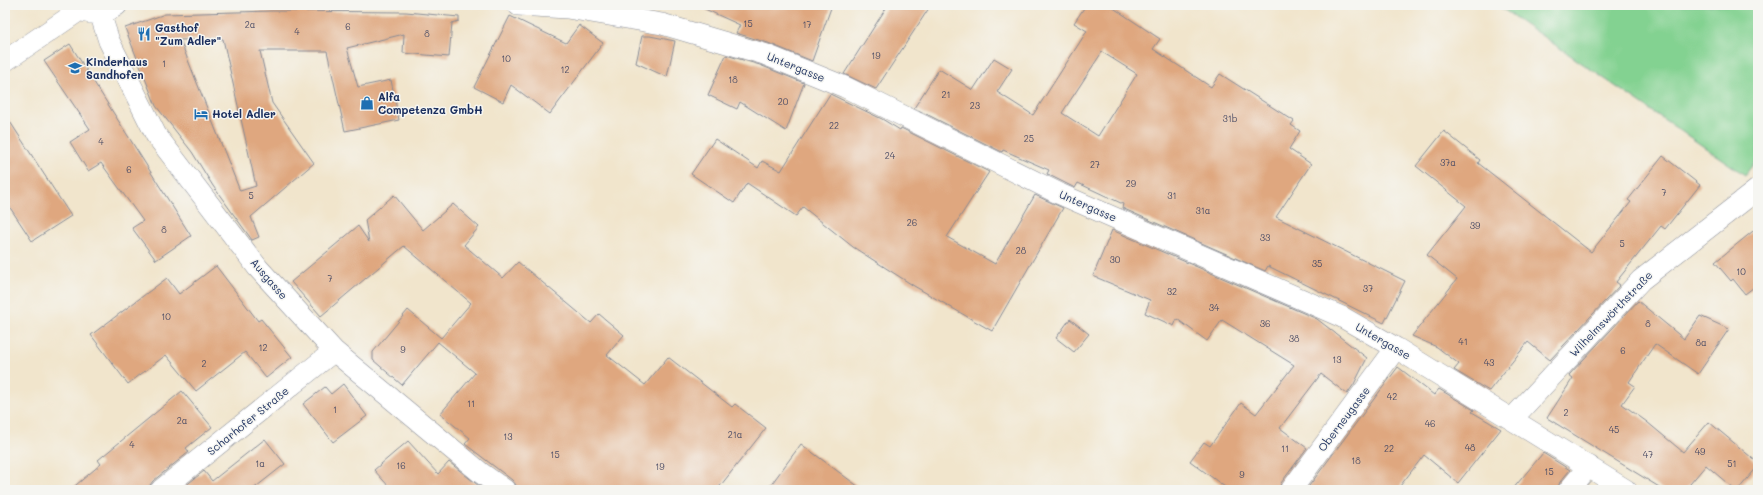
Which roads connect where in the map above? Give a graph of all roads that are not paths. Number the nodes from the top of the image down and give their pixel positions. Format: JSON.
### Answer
{"nodes":[{"id":1,"x":518,"y":5,"type":"edge"},
{"id":2,"x":93,"y":8,"type":"edge"},
{"id":3,"x":5,"y":61,"type":"edge"},
{"id":4,"x":1758,"y":190,"type":"edge"},
{"id":5,"x":1396,"y":348,"type":"junction"},
{"id":6,"x":334,"y":351,"type":"junction"},
{"id":7,"x":1512,"y":419,"type":"junction"},
{"id":8,"x":1589,"y":466,"type":"junction"},
{"id":9,"x":161,"y":490,"type":"edge"},
{"id":10,"x":505,"y":490,"type":"edge"},
{"id":11,"x":1291,"y":490,"type":"edge"},
{"id":12,"x":1568,"y":490,"type":"edge"},
{"id":13,"x":1626,"y":490,"type":"edge"}],
"edges":[{"from":1,"to":5,"type":"street","name":"Untergasse"},
{"from":2,"to":3,"type":"street"},
{"from":2,"to":6,"type":"street","name":"Ausgasse"},
{"from":4,"to":7,"type":"street","name":"Wilhelmswörthstraße"},
{"from":5,"to":7,"type":"street","name":"Untergasse"},
{"from":5,"to":11,"type":"street","name":"Oberneugasse"},
{"from":6,"to":9,"type":"street","name":"Scharhofer Straße"},
{"from":6,"to":10,"type":"street","name":"Ausgasse"},
{"from":7,"to":8,"type":"street","name":"Untergasse"},
{"from":8,"to":12,"type":"street"},
{"from":8,"to":13,"type":"street","name":"Untergasse"}]}
